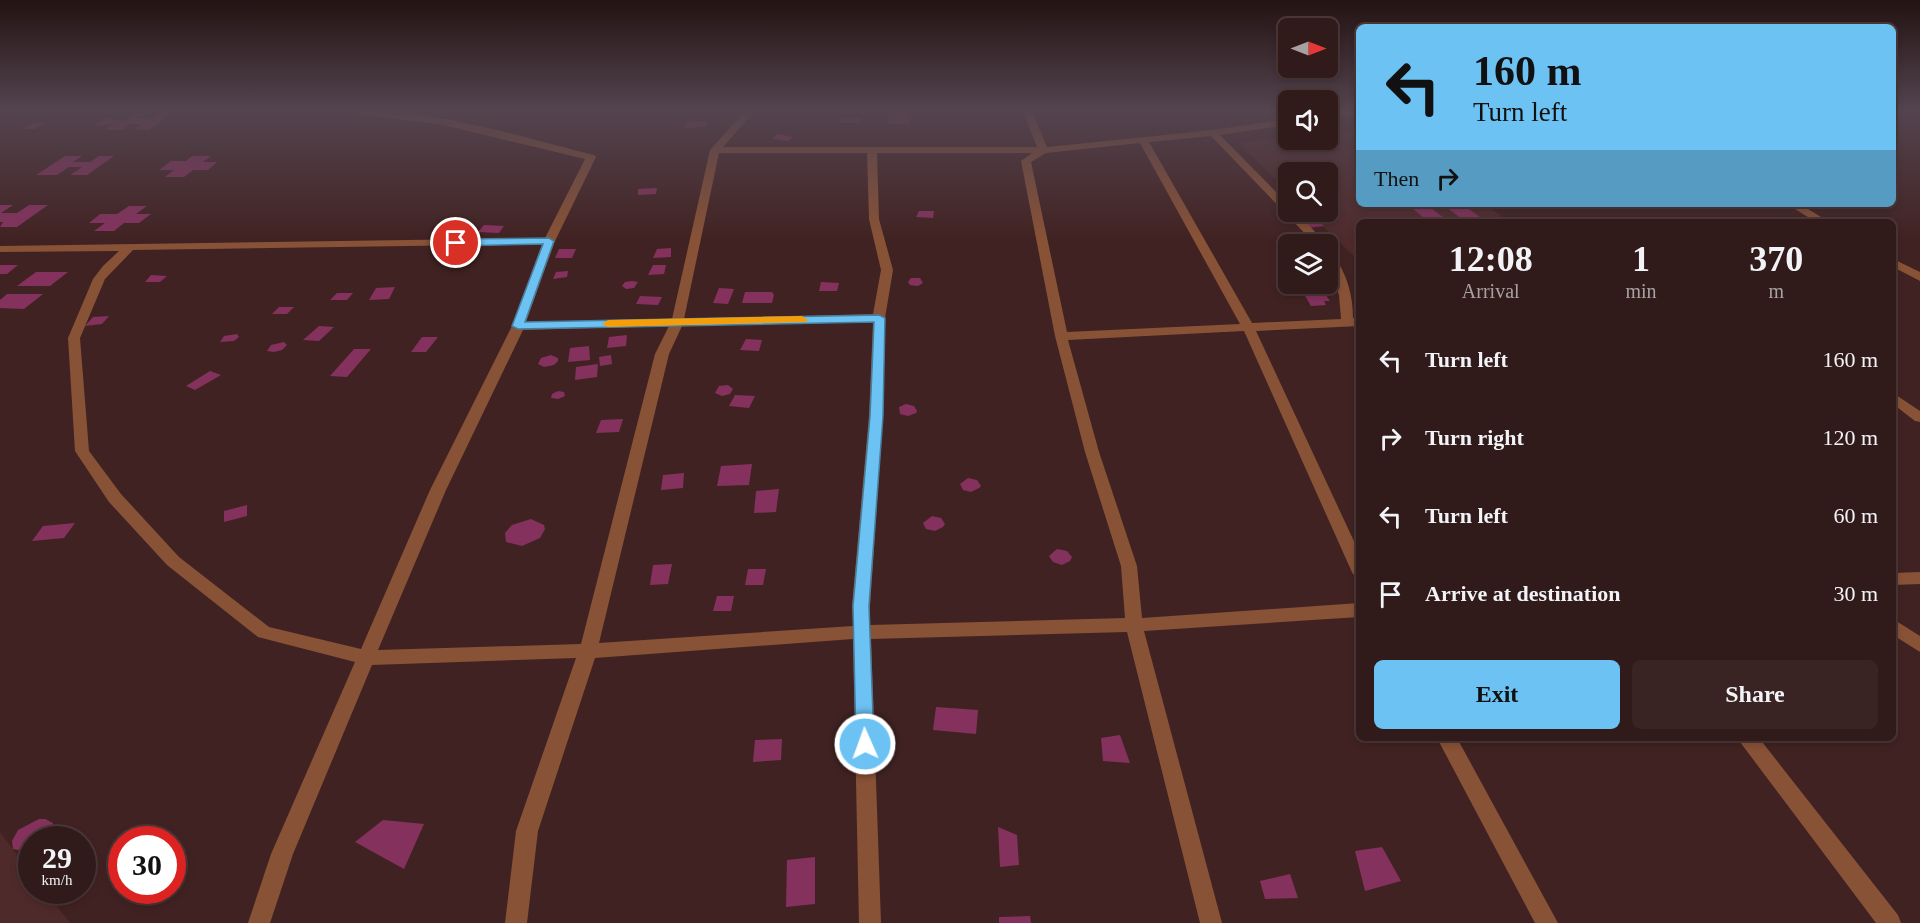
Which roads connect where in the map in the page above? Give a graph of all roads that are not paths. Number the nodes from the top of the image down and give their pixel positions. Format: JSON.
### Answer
{"nodes":[{"id":1,"x":580,"y":154,"type":"edge"},
{"id":2,"x":714,"y":154,"type":"edge"},
{"id":3,"x":872,"y":154,"type":"edge"},
{"id":4,"x":1037,"y":154,"type":"edge"},
{"id":5,"x":1151,"y":154,"type":"edge"},
{"id":6,"x":1231,"y":154,"type":"edge"},
{"id":7,"x":1278,"y":199,"type":"edge"},
{"id":8,"x":1797,"y":207,"type":"edge"},
{"id":9,"x":1819,"y":219,"type":"edge"},
{"id":10,"x":1301,"y":222,"type":"edge"},
{"id":11,"x":1312,"y":234,"type":"edge"},
{"id":12,"x":549,"y":241,"type":"junction"},
{"id":13,"x":130,"y":247,"type":"junction"},
{"id":14,"x":0,"y":249,"type":"edge"},
{"id":15,"x":1896,"y":264,"type":"edge"},
{"id":16,"x":1338,"y":273,"type":"edge"},
{"id":17,"x":1920,"y":278,"type":"edge"},
{"id":18,"x":879,"y":318,"type":"junction"},
{"id":19,"x":677,"y":322,"type":"junction"},
{"id":20,"x":1353,"y":322,"type":"edge"},
{"id":21,"x":518,"y":326,"type":"junction"},
{"id":22,"x":1248,"y":327,"type":"junction"},
{"id":23,"x":1061,"y":336,"type":"junction"},
{"id":24,"x":1896,"y":399,"type":"edge"},
{"id":25,"x":1920,"y":418,"type":"edge"},
{"id":26,"x":1356,"y":563,"type":"edge"},
{"id":27,"x":1920,"y":578,"type":"edge"},
{"id":28,"x":1896,"y":579,"type":"edge"},
{"id":29,"x":1356,"y":610,"type":"edge"},
{"id":30,"x":1134,"y":625,"type":"junction"},
{"id":31,"x":1896,"y":628,"type":"edge"},
{"id":32,"x":862,"y":632,"type":"junction"},
{"id":33,"x":1920,"y":645,"type":"edge"},
{"id":34,"x":588,"y":651,"type":"junction"},
{"id":35,"x":367,"y":658,"type":"junction"},
{"id":36,"x":1449,"y":741,"type":"edge"},
{"id":37,"x":1749,"y":741,"type":"edge"},
{"id":38,"x":258,"y":923,"type":"edge"},
{"id":39,"x":516,"y":923,"type":"edge"},
{"id":40,"x":870,"y":923,"type":"edge"},
{"id":41,"x":1211,"y":923,"type":"edge"},
{"id":42,"x":1547,"y":923,"type":"edge"},
{"id":43,"x":1890,"y":923,"type":"edge"}],
"edges":[{"from":1,"to":12,"type":"street"},
{"from":2,"to":19,"type":"street"},
{"from":3,"to":18,"type":"street"},
{"from":4,"to":23,"type":"street"},
{"from":5,"to":22,"type":"street"},
{"from":6,"to":7,"type":"street"},
{"from":8,"to":9,"type":"street"},
{"from":10,"to":11,"type":"street"},
{"from":12,"to":13,"type":"street"},
{"from":12,"to":21,"type":"street"},
{"from":13,"to":14,"type":"street"},
{"from":13,"to":35,"type":"street"},
{"from":15,"to":17,"type":"street"},
{"from":16,"to":20,"type":"street"},
{"from":18,"to":19,"type":"street"},
{"from":18,"to":32,"type":"street"},
{"from":19,"to":21,"type":"street"},
{"from":19,"to":34,"type":"street"},
{"from":20,"to":22,"type":"street"},
{"from":21,"to":35,"type":"street"},
{"from":22,"to":23,"type":"street"},
{"from":22,"to":26,"type":"street"},
{"from":23,"to":30,"type":"street"},
{"from":24,"to":25,"type":"street"},
{"from":27,"to":28,"type":"street"},
{"from":29,"to":30,"type":"street"},
{"from":30,"to":32,"type":"street"},
{"from":30,"to":41,"type":"street"},
{"from":31,"to":33,"type":"street"},
{"from":32,"to":34,"type":"street"},
{"from":32,"to":40,"type":"street"},
{"from":34,"to":35,"type":"street"},
{"from":34,"to":39,"type":"street"},
{"from":35,"to":38,"type":"street"},
{"from":36,"to":42,"type":"street"},
{"from":37,"to":43,"type":"street"}]}
